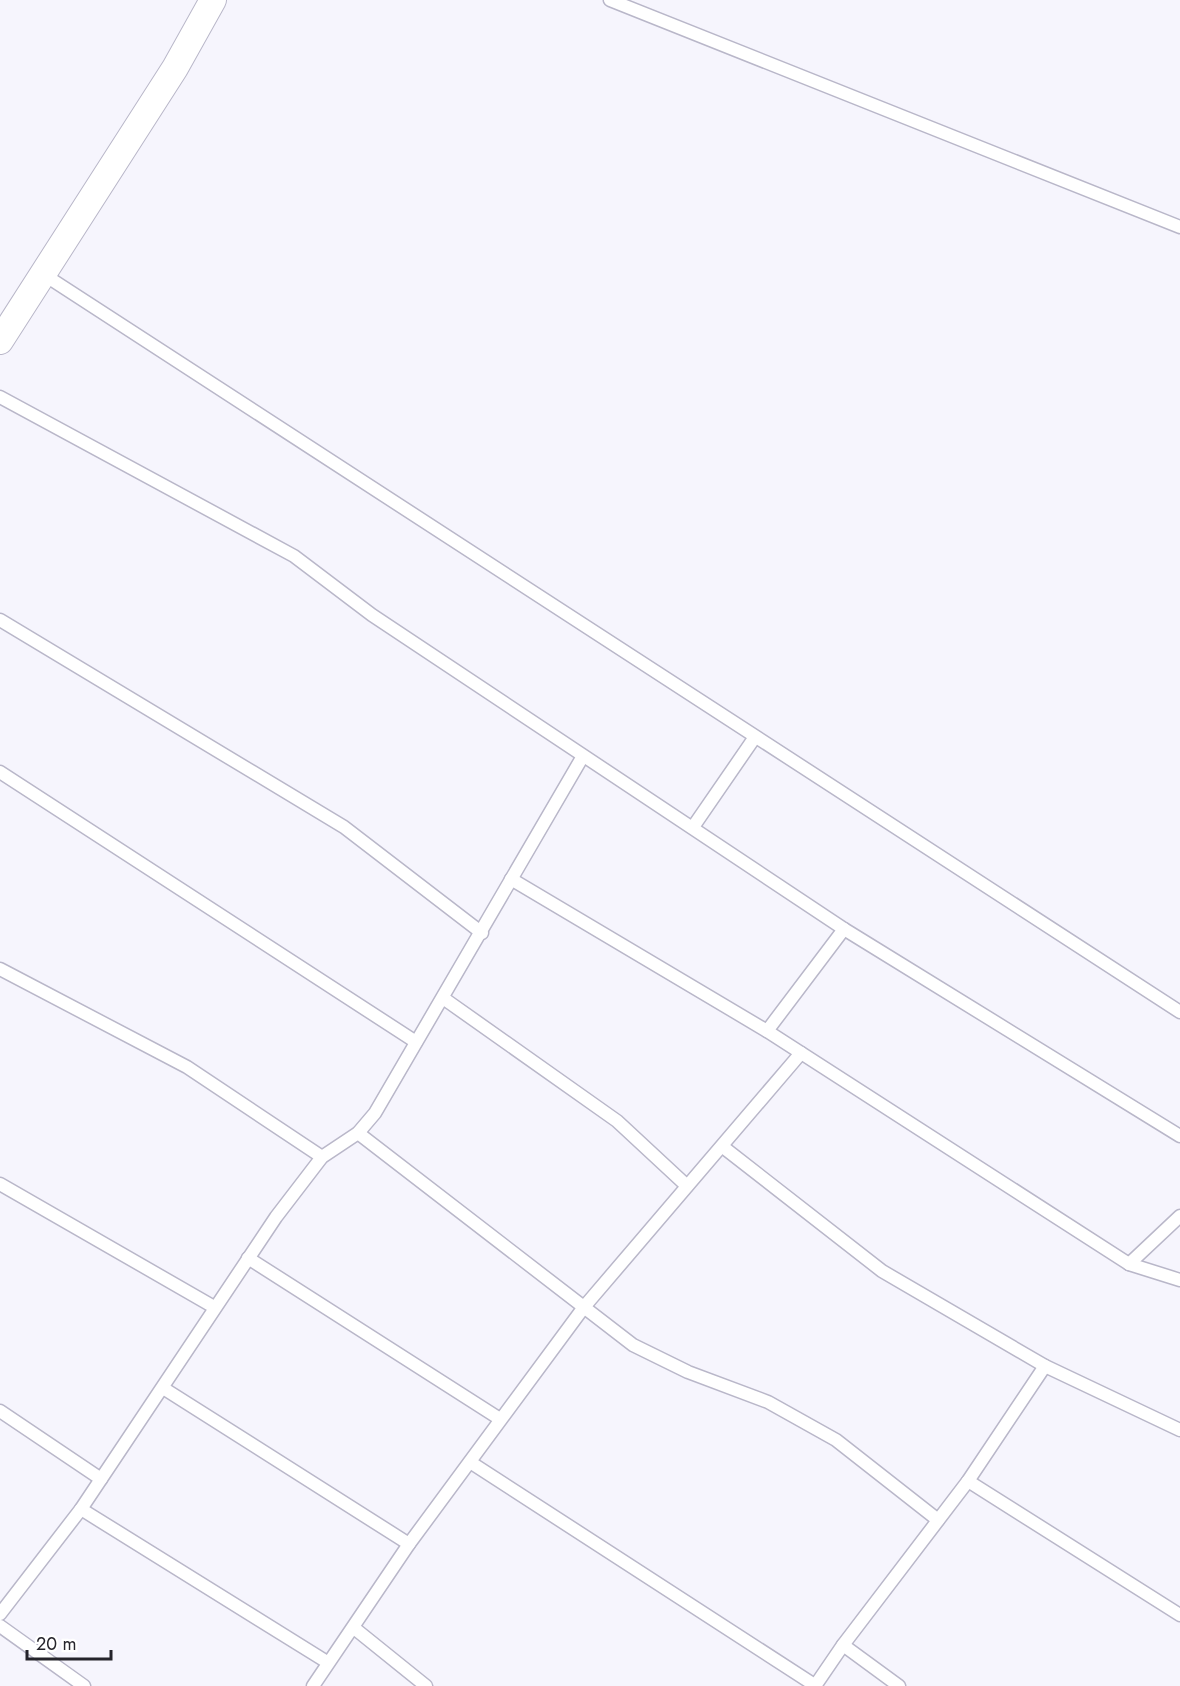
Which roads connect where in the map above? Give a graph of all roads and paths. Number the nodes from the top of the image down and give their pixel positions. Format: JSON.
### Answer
{"nodes":[{"id":1,"x":213,"y":0,"type":"edge"},
{"id":2,"x":610,"y":0,"type":"edge"},
{"id":3,"x":1180,"y":227,"type":"edge"},
{"id":4,"x":43,"y":274,"type":"junction"},
{"id":5,"x":0,"y":340,"type":"edge"},
{"id":6,"x":0,"y":397,"type":"edge"},
{"id":7,"x":0,"y":620,"type":"edge"},
{"id":8,"x":755,"y":737,"type":"junction"},
{"id":9,"x":584,"y":756,"type":"junction"},
{"id":10,"x":0,"y":772,"type":"edge"},
{"id":11,"x":693,"y":826,"type":"junction"},
{"id":12,"x":511,"y":879,"type":"junction"},
{"id":13,"x":844,"y":929,"type":"junction"},
{"id":14,"x":482,"y":933,"type":"junction"},
{"id":15,"x":0,"y":969,"type":"edge"},
{"id":16,"x":443,"y":998,"type":"junction"},
{"id":17,"x":1180,"y":1012,"type":"edge"},
{"id":18,"x":767,"y":1031,"type":"junction"},
{"id":19,"x":416,"y":1042,"type":"junction"},
{"id":20,"x":801,"y":1053,"type":"junction"},
{"id":21,"x":358,"y":1133,"type":"junction"},
{"id":22,"x":1180,"y":1136,"type":"edge"},
{"id":23,"x":723,"y":1147,"type":"junction"},
{"id":24,"x":322,"y":1157,"type":"junction"},
{"id":25,"x":0,"y":1184,"type":"edge"},
{"id":26,"x":687,"y":1186,"type":"junction"},
{"id":27,"x":1180,"y":1216,"type":"edge"},
{"id":28,"x":248,"y":1258,"type":"junction"},
{"id":29,"x":1129,"y":1264,"type":"junction"},
{"id":30,"x":1180,"y":1280,"type":"edge"},
{"id":31,"x":214,"y":1307,"type":"junction"},
{"id":32,"x":584,"y":1307,"type":"junction"},
{"id":33,"x":1045,"y":1366,"type":"junction"},
{"id":34,"x":163,"y":1388,"type":"junction"},
{"id":35,"x":0,"y":1411,"type":"edge"},
{"id":36,"x":500,"y":1419,"type":"junction"},
{"id":37,"x":1180,"y":1431,"type":"edge"},
{"id":38,"x":470,"y":1462,"type":"junction"},
{"id":39,"x":101,"y":1479,"type":"junction"},
{"id":40,"x":968,"y":1481,"type":"junction"},
{"id":41,"x":81,"y":1509,"type":"junction"},
{"id":42,"x":938,"y":1520,"type":"junction"},
{"id":43,"x":410,"y":1544,"type":"junction"},
{"id":44,"x":0,"y":1614,"type":"edge"},
{"id":45,"x":1180,"y":1615,"type":"edge"},
{"id":46,"x":0,"y":1626,"type":"edge"},
{"id":47,"x":354,"y":1628,"type":"junction"},
{"id":48,"x":843,"y":1645,"type":"junction"},
{"id":49,"x":327,"y":1662,"type":"junction"},
{"id":50,"x":84,"y":1686,"type":"edge"},
{"id":51,"x":313,"y":1686,"type":"edge"},
{"id":52,"x":426,"y":1686,"type":"edge"},
{"id":53,"x":816,"y":1686,"type":"edge"},
{"id":54,"x":899,"y":1686,"type":"edge"}],
"edges":[{"from":1,"to":4,"type":"street"},
{"from":2,"to":3,"type":"lane"},
{"from":4,"to":5,"type":"street"},
{"from":4,"to":8,"type":"lane"},
{"from":6,"to":9,"type":"lane"},
{"from":7,"to":14,"type":"lane"},
{"from":8,"to":11,"type":"lane"},
{"from":8,"to":17,"type":"lane"},
{"from":9,"to":11,"type":"lane"},
{"from":9,"to":12,"type":"lane"},
{"from":10,"to":19,"type":"lane"},
{"from":11,"to":13,"type":"lane"},
{"from":12,"to":14,"type":"lane"},
{"from":12,"to":18,"type":"lane"},
{"from":13,"to":18,"type":"lane"},
{"from":13,"to":22,"type":"lane"},
{"from":14,"to":16,"type":"lane"},
{"from":15,"to":24,"type":"lane"},
{"from":16,"to":19,"type":"lane"},
{"from":16,"to":26,"type":"lane"},
{"from":18,"to":20,"type":"lane"},
{"from":19,"to":21,"type":"lane"},
{"from":20,"to":23,"type":"lane"},
{"from":20,"to":29,"type":"lane"},
{"from":21,"to":24,"type":"lane"},
{"from":21,"to":32,"type":"lane"},
{"from":23,"to":26,"type":"lane"},
{"from":23,"to":33,"type":"lane"},
{"from":24,"to":28,"type":"lane"},
{"from":25,"to":31,"type":"lane"},
{"from":26,"to":32,"type":"lane"},
{"from":27,"to":29,"type":"lane"},
{"from":28,"to":31,"type":"lane"},
{"from":28,"to":36,"type":"lane"},
{"from":29,"to":30,"type":"lane"},
{"from":31,"to":34,"type":"lane"},
{"from":32,"to":36,"type":"lane"},
{"from":32,"to":42,"type":"lane"},
{"from":33,"to":37,"type":"lane"},
{"from":33,"to":40,"type":"lane"},
{"from":34,"to":39,"type":"lane"},
{"from":34,"to":43,"type":"lane"},
{"from":35,"to":39,"type":"lane"},
{"from":36,"to":38,"type":"lane"},
{"from":38,"to":43,"type":"lane"},
{"from":38,"to":53,"type":"lane"},
{"from":39,"to":41,"type":"lane"},
{"from":40,"to":42,"type":"lane"},
{"from":40,"to":45,"type":"lane"},
{"from":41,"to":44,"type":"lane"},
{"from":41,"to":49,"type":"lane"},
{"from":42,"to":48,"type":"lane"},
{"from":43,"to":47,"type":"lane"},
{"from":46,"to":50,"type":"lane"},
{"from":47,"to":49,"type":"lane"},
{"from":47,"to":52,"type":"lane"},
{"from":48,"to":53,"type":"lane"},
{"from":48,"to":54,"type":"lane"},
{"from":49,"to":51,"type":"lane"}]}
